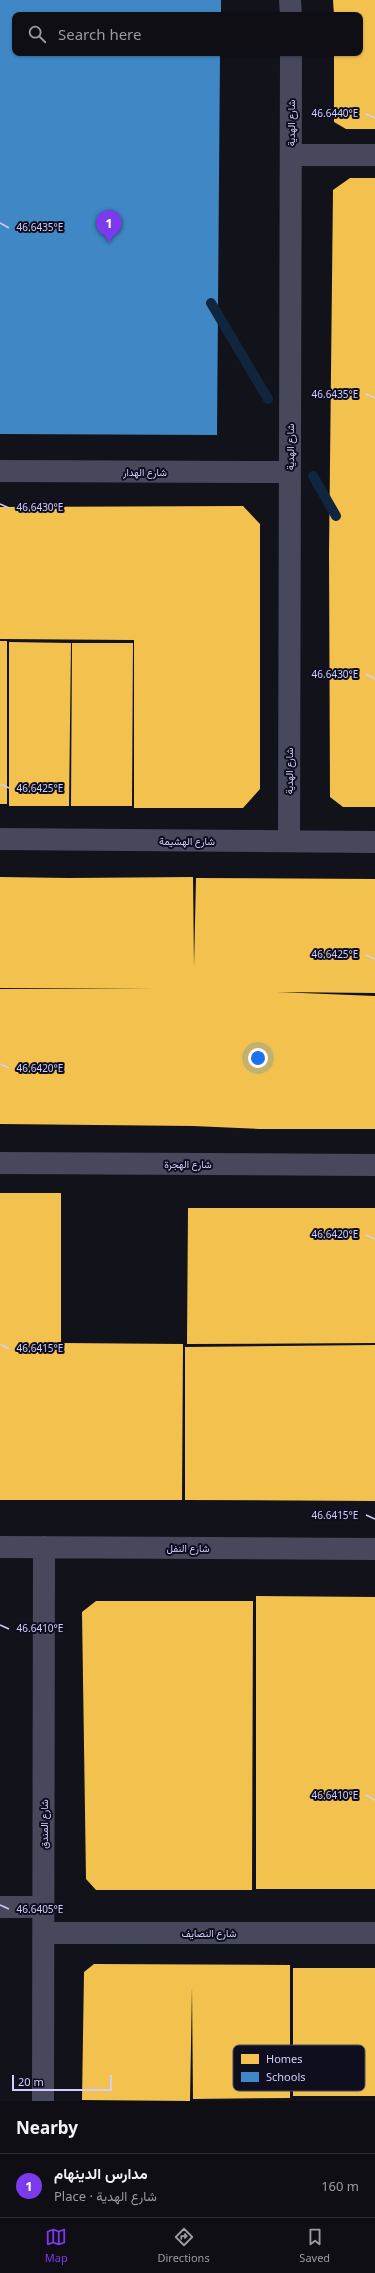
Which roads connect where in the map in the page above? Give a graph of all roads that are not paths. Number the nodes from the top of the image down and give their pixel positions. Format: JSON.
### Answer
{"nodes":[{"id":1,"x":290,"y":0,"type":"edge"},
{"id":2,"x":290,"y":12,"type":"edge"},
{"id":3,"x":291,"y":56,"type":"edge"},
{"id":4,"x":292,"y":155,"type":"junction"},
{"id":5,"x":375,"y":155,"type":"edge"},
{"id":6,"x":0,"y":471,"type":"edge"},
{"id":7,"x":290,"y":472,"type":"junction"},
{"id":8,"x":0,"y":839,"type":"edge"},
{"id":9,"x":289,"y":841,"type":"junction"},
{"id":10,"x":375,"y":842,"type":"edge"},
{"id":11,"x":0,"y":1163,"type":"edge"},
{"id":12,"x":375,"y":1164,"type":"edge"},
{"id":13,"x":0,"y":1547,"type":"edge"},
{"id":14,"x":44,"y":1547,"type":"junction"},
{"id":15,"x":375,"y":1549,"type":"edge"},
{"id":16,"x":0,"y":1907,"type":"edge"},
{"id":17,"x":43,"y":1907,"type":"junction"},
{"id":18,"x":44,"y":1933,"type":"junction"},
{"id":19,"x":375,"y":1933,"type":"edge"},
{"id":20,"x":44,"y":2101,"type":"edge"}],
"edges":[{"from":1,"to":2,"type":"street"},
{"from":3,"to":4,"type":"street","name":"شارع الهدية"},
{"from":4,"to":5,"type":"street"},
{"from":4,"to":7,"type":"street","name":"شارع الهدية"},
{"from":6,"to":7,"type":"street","name":"شارع الهدار"},
{"from":7,"to":9,"type":"street","name":"شارع الهدية"},
{"from":8,"to":9,"type":"street","name":"شارع الهشيمة"},
{"from":9,"to":10,"type":"street","name":"شارع الهشيمة"},
{"from":11,"to":12,"type":"street","name":"شارع الهجرة"},
{"from":13,"to":14,"type":"street","name":"شارع النفل"},
{"from":14,"to":15,"type":"street","name":"شارع النفل"},
{"from":14,"to":17,"type":"street","name":"شارع المندق"},
{"from":16,"to":17,"type":"street"},
{"from":17,"to":18,"type":"street","name":"شارع المندق"},
{"from":18,"to":19,"type":"street","name":"شارع النصايف"},
{"from":18,"to":20,"type":"street","name":"شارع المندق"}]}
